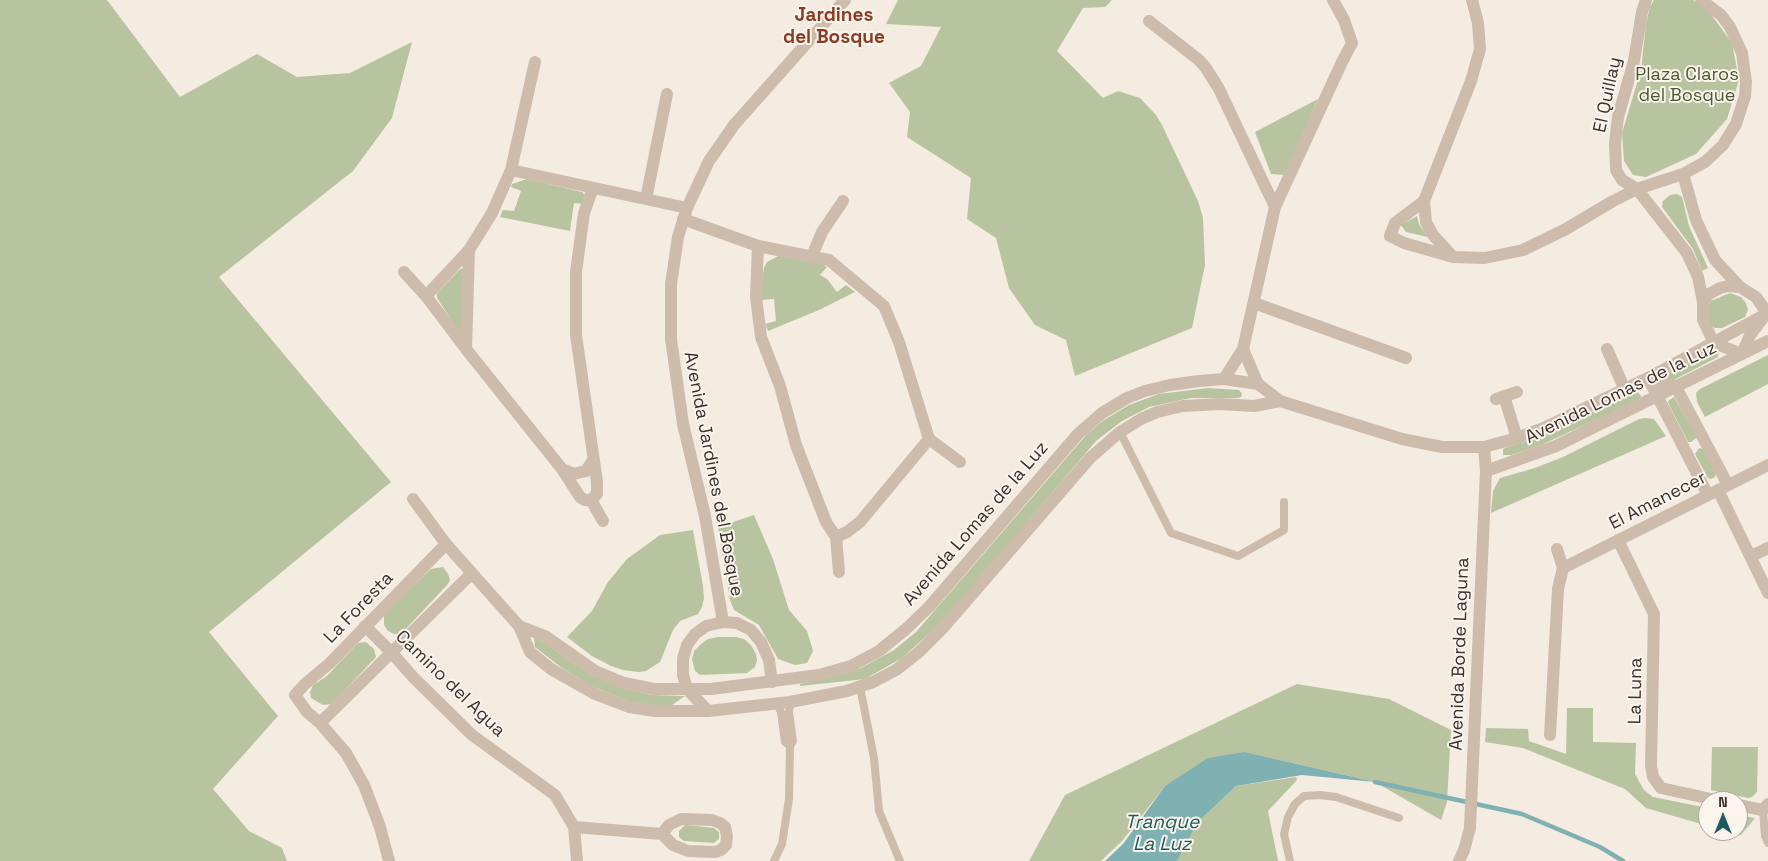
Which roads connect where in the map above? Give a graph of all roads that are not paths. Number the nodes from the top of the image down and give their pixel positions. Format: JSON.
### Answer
{"nodes":[{"id":1,"x":845,"y":0,"type":"edge"},
{"id":2,"x":1333,"y":0,"type":"edge"},
{"id":3,"x":1472,"y":0,"type":"edge"},
{"id":4,"x":1646,"y":0,"type":"edge"},
{"id":5,"x":1700,"y":0,"type":"edge"},
{"id":6,"x":1149,"y":20,"type":"dead end"},
{"id":7,"x":535,"y":62,"type":"dead end"},
{"id":8,"x":667,"y":94,"type":"dead end"},
{"id":9,"x":511,"y":170,"type":"junction"},
{"id":10,"x":1683,"y":174,"type":"junction"},
{"id":11,"x":593,"y":188,"type":"junction"},
{"id":12,"x":1637,"y":189,"type":"junction"},
{"id":13,"x":646,"y":199,"type":"junction"},
{"id":14,"x":843,"y":201,"type":"dead end"},
{"id":15,"x":1424,"y":201,"type":"junction"},
{"id":16,"x":1274,"y":207,"type":"junction"},
{"id":17,"x":685,"y":213,"type":"junction"},
{"id":18,"x":758,"y":246,"type":"junction"},
{"id":19,"x":469,"y":250,"type":"junction"},
{"id":20,"x":812,"y":256,"type":"junction"},
{"id":21,"x":1453,"y":257,"type":"junction"},
{"id":22,"x":404,"y":272,"type":"dead end"},
{"id":23,"x":1740,"y":286,"type":"junction"},
{"id":24,"x":426,"y":296,"type":"junction"},
{"id":25,"x":1703,"y":302,"type":"junction"},
{"id":26,"x":1254,"y":303,"type":"junction"},
{"id":27,"x":1768,"y":313,"type":"edge"},
{"id":28,"x":1768,"y":341,"type":"edge"},
{"id":29,"x":1714,"y":343,"type":"junction"},
{"id":30,"x":466,"y":349,"type":"junction"},
{"id":31,"x":1244,"y":349,"type":"junction"},
{"id":32,"x":1607,"y":349,"type":"dead end"},
{"id":33,"x":1742,"y":354,"type":"junction"},
{"id":34,"x":1406,"y":358,"type":"dead end"},
{"id":35,"x":1648,"y":378,"type":"junction"},
{"id":36,"x":1224,"y":379,"type":"junction"},
{"id":37,"x":1258,"y":384,"type":"junction"},
{"id":38,"x":1676,"y":387,"type":"junction"},
{"id":39,"x":1625,"y":390,"type":"junction"},
{"id":40,"x":1517,"y":392,"type":"dead end"},
{"id":41,"x":1657,"y":396,"type":"junction"},
{"id":42,"x":1280,"y":401,"type":"junction"},
{"id":43,"x":1120,"y":432,"type":"junction"},
{"id":44,"x":1517,"y":438,"type":"junction"},
{"id":45,"x":929,"y":439,"type":"junction"},
{"id":46,"x":1705,"y":440,"type":"junction"},
{"id":47,"x":1484,"y":447,"type":"junction"},
{"id":48,"x":1685,"y":451,"type":"junction"},
{"id":49,"x":593,"y":460,"type":"junction"},
{"id":50,"x":960,"y":462,"type":"dead end"},
{"id":51,"x":1768,"y":465,"type":"edge"},
{"id":52,"x":562,"y":469,"type":"junction"},
{"id":53,"x":1486,"y":471,"type":"junction"},
{"id":54,"x":1718,"y":490,"type":"junction"},
{"id":55,"x":414,"y":498,"type":"dead end"},
{"id":56,"x":591,"y":500,"type":"junction"},
{"id":57,"x":1284,"y":502,"type":"dead end"},
{"id":58,"x":603,"y":521,"type":"dead end"},
{"id":59,"x":836,"y":537,"type":"junction"},
{"id":60,"x":1618,"y":540,"type":"junction"},
{"id":61,"x":446,"y":544,"type":"junction"},
{"id":62,"x":1768,"y":548,"type":"edge"},
{"id":63,"x":1556,"y":550,"type":"dead end"},
{"id":64,"x":1751,"y":556,"type":"junction"},
{"id":65,"x":1563,"y":568,"type":"junction"},
{"id":66,"x":839,"y":572,"type":"dead end"},
{"id":67,"x":471,"y":574,"type":"junction"},
{"id":68,"x":1768,"y":593,"type":"edge"},
{"id":69,"x":722,"y":622,"type":"junction"},
{"id":70,"x":365,"y":626,"type":"junction"},
{"id":71,"x":519,"y":626,"type":"junction"},
{"id":72,"x":391,"y":652,"type":"junction"},
{"id":73,"x":772,"y":682,"type":"junction"},
{"id":74,"x":860,"y":687,"type":"junction"},
{"id":75,"x":688,"y":690,"type":"junction"},
{"id":76,"x":790,"y":702,"type":"junction"},
{"id":77,"x":777,"y":704,"type":"junction"},
{"id":78,"x":708,"y":711,"type":"junction"},
{"id":79,"x":320,"y":723,"type":"junction"},
{"id":80,"x":1550,"y":735,"type":"dead end"},
{"id":81,"x":790,"y":746,"type":"junction"},
{"id":82,"x":1698,"y":796,"type":"edge"},
{"id":83,"x":1748,"y":806,"type":"edge"},
{"id":84,"x":1766,"y":807,"type":"edge"},
{"id":85,"x":1399,"y":818,"type":"dead end"},
{"id":86,"x":574,"y":827,"type":"junction"},
{"id":87,"x":662,"y":834,"type":"junction"},
{"id":88,"x":1768,"y":843,"type":"edge"},
{"id":89,"x":389,"y":861,"type":"edge"},
{"id":90,"x":577,"y":861,"type":"edge"},
{"id":91,"x":774,"y":861,"type":"edge"},
{"id":92,"x":900,"y":861,"type":"edge"},
{"id":93,"x":1290,"y":861,"type":"edge"},
{"id":94,"x":1458,"y":861,"type":"edge"}],
"edges":[{"from":1,"to":17,"type":"street","name":"Avenida Jardines del Bosque"},
{"from":2,"to":16,"type":"street"},
{"from":3,"to":15,"type":"street"},
{"from":4,"to":12,"type":"street","name":"El Quillay"},
{"from":5,"to":10,"type":"street"},
{"from":6,"to":16,"type":"street"},
{"from":7,"to":9,"type":"street"},
{"from":8,"to":13,"type":"street"},
{"from":9,"to":11,"type":"street"},
{"from":9,"to":19,"type":"street"},
{"from":10,"to":12,"type":"street"},
{"from":10,"to":23,"type":"street"},
{"from":11,"to":13,"type":"street"},
{"from":11,"to":49,"type":"street"},
{"from":12,"to":21,"type":"street"},
{"from":12,"to":25,"type":"street","name":"El Quillay"},
{"from":13,"to":17,"type":"street"},
{"from":14,"to":20,"type":"street"},
{"from":15,"to":21,"type":"street"},
{"from":15,"to":21,"type":"street"},
{"from":16,"to":26,"type":"street"},
{"from":17,"to":18,"type":"street"},
{"from":17,"to":69,"type":"street","name":"Avenida Jardines del Bosque"},
{"from":18,"to":20,"type":"street"},
{"from":18,"to":59,"type":"street"},
{"from":19,"to":24,"type":"street"},
{"from":19,"to":30,"type":"street"},
{"from":20,"to":45,"type":"street"},
{"from":22,"to":24,"type":"street"},
{"from":23,"to":25,"type":"street"},
{"from":23,"to":27,"type":"street"},
{"from":24,"to":30,"type":"street"},
{"from":25,"to":29,"type":"street","name":"El Quillay"},
{"from":26,"to":31,"type":"street"},
{"from":26,"to":34,"type":"street"},
{"from":27,"to":29,"type":"street","name":"Avenida Lomas de la Luz"},
{"from":27,"to":33,"type":"street"},
{"from":28,"to":33,"type":"street","name":"Avenida Lomas de la Luz"},
{"from":29,"to":33,"type":"street"},
{"from":29,"to":35,"type":"street","name":"Avenida Lomas de la Luz"},
{"from":30,"to":52,"type":"street"},
{"from":31,"to":36,"type":"street"},
{"from":31,"to":37,"type":"street"},
{"from":32,"to":39,"type":"street","name":"Avenida Lomas de la Luz"},
{"from":33,"to":38,"type":"street","name":"Avenida Lomas de la Luz"},
{"from":35,"to":38,"type":"street"},
{"from":35,"to":39,"type":"street","name":"Avenida Lomas de la Luz"},
{"from":35,"to":41,"type":"street"},
{"from":36,"to":37,"type":"street","name":"Avenida Lomas de la Luz"},
{"from":36,"to":73,"type":"street","name":"Avenida Lomas de la Luz"},
{"from":37,"to":42,"type":"street","name":"Avenida Lomas de la Luz"},
{"from":38,"to":41,"type":"street","name":"Avenida Lomas de la Luz"},
{"from":38,"to":46,"type":"street"},
{"from":39,"to":44,"type":"street","name":"Avenida Lomas de la Luz"},
{"from":40,"to":44,"type":"street","name":"Avenida Lomas de la Luz"},
{"from":41,"to":48,"type":"street"},
{"from":41,"to":53,"type":"street","name":"Avenida Lomas de la Luz"},
{"from":42,"to":43,"type":"street","name":"Avenida Lomas de la Luz"},
{"from":42,"to":47,"type":"street","name":"Avenida Lomas de la Luz"},
{"from":43,"to":57,"type":"lane"},
{"from":43,"to":74,"type":"street","name":"Avenida Lomas de la Luz"},
{"from":44,"to":47,"type":"street","name":"Avenida Lomas de la Luz"},
{"from":45,"to":50,"type":"street"},
{"from":45,"to":59,"type":"street"},
{"from":46,"to":48,"type":"street"},
{"from":46,"to":54,"type":"street"},
{"from":47,"to":53,"type":"street","name":"Avenida Borde Laguna"},
{"from":48,"to":54,"type":"street"},
{"from":49,"to":52,"type":"street"},
{"from":49,"to":56,"type":"street"},
{"from":51,"to":54,"type":"street","name":"El Amanecer"},
{"from":52,"to":56,"type":"street"},
{"from":53,"to":94,"type":"street","name":"Avenida Borde Laguna"},
{"from":54,"to":60,"type":"street","name":"El Amanecer"},
{"from":54,"to":64,"type":"street"},
{"from":55,"to":61,"type":"street","name":"Avenida Lomas de la Luz"},
{"from":56,"to":58,"type":"street"},
{"from":59,"to":66,"type":"street"},
{"from":60,"to":65,"type":"street","name":"El Amanecer"},
{"from":60,"to":82,"type":"street","name":"La Luna"},
{"from":61,"to":67,"type":"street","name":"Avenida Lomas de la Luz"},
{"from":61,"to":70,"type":"street","name":"La Foresta"},
{"from":62,"to":64,"type":"street"},
{"from":63,"to":65,"type":"street"},
{"from":64,"to":68,"type":"street"},
{"from":65,"to":80,"type":"street"},
{"from":67,"to":71,"type":"street","name":"Avenida Lomas de la Luz"},
{"from":67,"to":72,"type":"street"},
{"from":69,"to":73,"type":"street","name":"Avenida Jardines del Bosque"},
{"from":69,"to":75,"type":"street","name":"Avenida Jardines del Bosque"},
{"from":70,"to":72,"type":"street","name":"Camino del Agua"},
{"from":70,"to":79,"type":"street","name":"La Foresta"},
{"from":71,"to":75,"type":"street","name":"Avenida Lomas de la Luz"},
{"from":71,"to":78,"type":"street","name":"Avenida Lomas de la Luz"},
{"from":72,"to":79,"type":"street"},
{"from":72,"to":86,"type":"street","name":"Camino del Agua"},
{"from":73,"to":75,"type":"street","name":"Avenida Lomas de la Luz"},
{"from":74,"to":76,"type":"street","name":"Avenida Lomas de la Luz"},
{"from":74,"to":92,"type":"lane"},
{"from":75,"to":78,"type":"street"},
{"from":76,"to":77,"type":"street","name":"Avenida Lomas de la Luz"},
{"from":76,"to":81,"type":"lane"},
{"from":77,"to":78,"type":"street","name":"Avenida Lomas de la Luz"},
{"from":77,"to":81,"type":"lane"},
{"from":79,"to":89,"type":"street"},
{"from":81,"to":91,"type":"lane"},
{"from":83,"to":84,"type":"street"},
{"from":84,"to":88,"type":"lane"},
{"from":85,"to":93,"type":"lane"},
{"from":86,"to":87,"type":"street"},
{"from":86,"to":90,"type":"street","name":"Camino del Agua"},
{"from":87,"to":87,"type":"street"}]}
